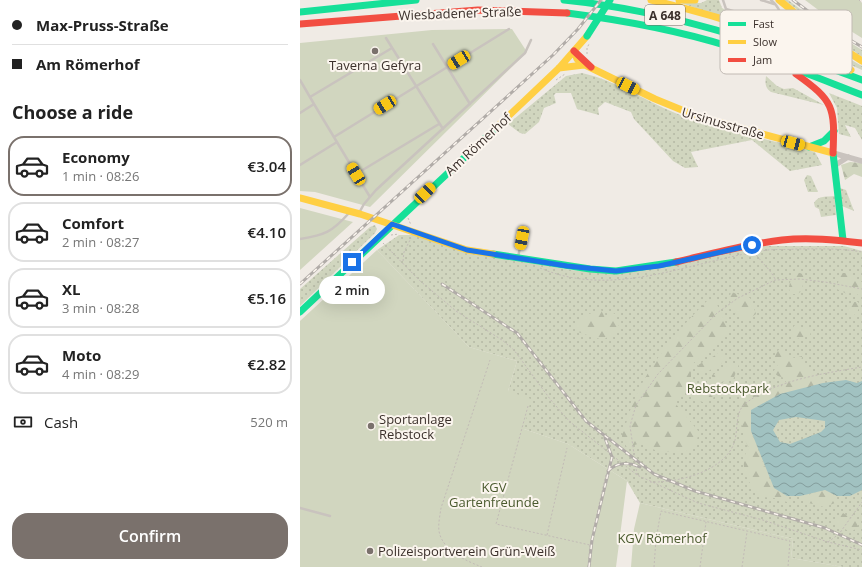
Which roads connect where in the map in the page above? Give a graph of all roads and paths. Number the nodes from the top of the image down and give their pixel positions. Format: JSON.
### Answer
{"nodes":[{"id":1,"x":416,"y":0,"type":"edge"},
{"id":2,"x":564,"y":0,"type":"edge"},
{"id":3,"x":610,"y":0,"type":"edge"},
{"id":4,"x":651,"y":0,"type":"edge"},
{"id":5,"x":679,"y":0,"type":"edge"},
{"id":6,"x":695,"y":0,"type":"edge"},
{"id":7,"x":722,"y":0,"type":"edge"},
{"id":8,"x":761,"y":0,"type":"edge"},
{"id":9,"x":771,"y":0,"type":"edge"},
{"id":10,"x":858,"y":0,"type":"edge"},
{"id":11,"x":777,"y":2,"type":"edge"},
{"id":12,"x":862,"y":3,"type":"edge"},
{"id":13,"x":730,"y":10,"type":"edge"},
{"id":14,"x":788,"y":10,"type":"edge"},
{"id":15,"x":300,"y":12,"type":"edge"},
{"id":16,"x":720,"y":18,"type":"edge"},
{"id":17,"x":300,"y":25,"type":"edge"},
{"id":18,"x":509,"y":29,"type":"dead end"},
{"id":19,"x":720,"y":30,"type":"edge"},
{"id":20,"x":386,"y":38,"type":"dead end"},
{"id":21,"x":531,"y":40,"type":"dead end"},
{"id":22,"x":432,"y":44,"type":"dead end"},
{"id":23,"x":720,"y":44,"type":"edge"},
{"id":24,"x":392,"y":48,"type":"junction"},
{"id":25,"x":574,"y":51,"type":"junction"},
{"id":26,"x":852,"y":54,"type":"edge"},
{"id":27,"x":862,"y":60,"type":"edge"},
{"id":28,"x":588,"y":66,"type":"junction"},
{"id":29,"x":447,"y":67,"type":"junction"},
{"id":30,"x":559,"y":68,"type":"junction"},
{"id":31,"x":852,"y":71,"type":"edge"},
{"id":32,"x":794,"y":74,"type":"edge"},
{"id":33,"x":807,"y":74,"type":"edge"},
{"id":34,"x":846,"y":74,"type":"edge"},
{"id":35,"x":862,"y":76,"type":"edge"},
{"id":36,"x":300,"y":80,"type":"edge"},
{"id":37,"x":862,"y":80,"type":"edge"},
{"id":38,"x":416,"y":86,"type":"junction"},
{"id":39,"x":862,"y":95,"type":"edge"},
{"id":40,"x":310,"y":97,"type":"junction"},
{"id":41,"x":314,"y":104,"type":"junction"},
{"id":42,"x":470,"y":104,"type":"junction"},
{"id":43,"x":300,"y":113,"type":"edge"},
{"id":44,"x":439,"y":124,"type":"junction"},
{"id":45,"x":834,"y":128,"type":"junction"},
{"id":46,"x":442,"y":129,"type":"junction"},
{"id":47,"x":334,"y":137,"type":"junction"},
{"id":48,"x":337,"y":142,"type":"junction"},
{"id":49,"x":809,"y":147,"type":"junction"},
{"id":50,"x":833,"y":153,"type":"junction"},
{"id":51,"x":844,"y":156,"type":"junction"},
{"id":52,"x":862,"y":161,"type":"edge"},
{"id":53,"x":300,"y":164,"type":"edge"},
{"id":54,"x":837,"y":164,"type":"junction"},
{"id":55,"x":835,"y":173,"type":"junction"},
{"id":56,"x":356,"y":174,"type":"junction"},
{"id":57,"x":370,"y":197,"type":"junction"},
{"id":58,"x":300,"y":198,"type":"edge"},
{"id":59,"x":350,"y":211,"type":"junction"},
{"id":60,"x":359,"y":213,"type":"junction"},
{"id":61,"x":392,"y":224,"type":"junction"},
{"id":62,"x":524,"y":229,"type":"dead end"},
{"id":63,"x":412,"y":232,"type":"junction"},
{"id":64,"x":300,"y":239,"type":"edge"},
{"id":65,"x":843,"y":240,"type":"junction"},
{"id":66,"x":382,"y":241,"type":"dead end"},
{"id":67,"x":862,"y":242,"type":"edge"},
{"id":68,"x":751,"y":246,"type":"dead end"},
{"id":69,"x":754,"y":252,"type":"junction"},
{"id":70,"x":862,"y":252,"type":"edge"},
{"id":71,"x":518,"y":258,"type":"junction"},
{"id":72,"x":402,"y":262,"type":"junction"},
{"id":73,"x":775,"y":280,"type":"junction"},
{"id":74,"x":862,"y":288,"type":"edge"},
{"id":75,"x":300,"y":312,"type":"edge"},
{"id":76,"x":490,"y":360,"type":"dead end"},
{"id":77,"x":862,"y":367,"type":"edge"},
{"id":78,"x":528,"y":406,"type":"dead end"},
{"id":79,"x":567,"y":448,"type":"dead end"},
{"id":80,"x":606,"y":474,"type":"dead end"},
{"id":81,"x":636,"y":475,"type":"junction"},
{"id":82,"x":650,"y":482,"type":"junction"},
{"id":83,"x":862,"y":502,"type":"edge"},
{"id":84,"x":300,"y":508,"type":"edge"},
{"id":85,"x":330,"y":516,"type":"dead end"},
{"id":86,"x":706,"y":521,"type":"junction"},
{"id":87,"x":747,"y":531,"type":"junction"},
{"id":88,"x":547,"y":536,"type":"junction"},
{"id":89,"x":828,"y":542,"type":"junction"},
{"id":90,"x":590,"y":546,"type":"junction"},
{"id":91,"x":862,"y":550,"type":"edge"},
{"id":92,"x":482,"y":567,"type":"edge"},
{"id":93,"x":588,"y":567,"type":"edge"},
{"id":94,"x":654,"y":567,"type":"edge"},
{"id":95,"x":700,"y":567,"type":"edge"},
{"id":96,"x":742,"y":567,"type":"edge"},
{"id":97,"x":788,"y":567,"type":"edge"}],
"edges":[{"from":1,"to":15,"type":"main road","name":"Wiesbadener Straße"},
{"from":2,"to":19,"type":"main road","number":"A 648"},
{"from":3,"to":25,"type":"main road","name":"Am Römerhof","bridge":true},
{"from":4,"to":16,"type":"main road"},
{"from":5,"to":6,"type":"main road"},
{"from":7,"to":13,"type":"lane"},
{"from":8,"to":11,"type":"lane"},
{"from":9,"to":11,"type":"lane"},
{"from":10,"to":12,"type":"path"},
{"from":11,"to":14,"type":"main road"},
{"from":17,"to":23,"type":"main road","name":"Wiesbadener Straße","number":"A 648"},
{"from":18,"to":29,"type":"lane"},
{"from":20,"to":24,"type":"lane"},
{"from":21,"to":42,"type":"lane"},
{"from":22,"to":29,"type":"lane"},
{"from":24,"to":38,"type":"lane"},
{"from":24,"to":40,"type":"lane"},
{"from":25,"to":28,"type":"main road","name":"Ursinusstraße"},
{"from":25,"to":30,"type":"main road","name":"Am Römerhof"},
{"from":26,"to":27,"type":"main road"},
{"from":28,"to":30,"type":"main road"},
{"from":28,"to":49,"type":"main road","name":"Ursinusstraße"},
{"from":29,"to":38,"type":"lane"},
{"from":29,"to":42,"type":"lane"},
{"from":30,"to":61,"type":"main road","name":"Am Römerhof"},
{"from":31,"to":35,"type":"main road"},
{"from":32,"to":45,"type":"main road"},
{"from":33,"to":39,"type":"main road","number":"A 648"},
{"from":34,"to":37,"type":"main road","number":"A 648"},
{"from":36,"to":40,"type":"lane"},
{"from":38,"to":44,"type":"lane"},
{"from":38,"to":47,"type":"lane"},
{"from":40,"to":41,"type":"lane"},
{"from":41,"to":43,"type":"lane"},
{"from":41,"to":47,"type":"lane"},
{"from":42,"to":46,"type":"lane"},
{"from":44,"to":46,"type":"lane"},
{"from":44,"to":56,"type":"lane"},
{"from":45,"to":49,"type":"main road"},
{"from":45,"to":50,"type":"main road"},
{"from":45,"to":51,"type":"main road"},
{"from":46,"to":57,"type":"lane"},
{"from":47,"to":48,"type":"lane"},
{"from":48,"to":53,"type":"lane"},
{"from":48,"to":56,"type":"lane"},
{"from":49,"to":50,"type":"main road","name":"Ursinusstraße"},
{"from":50,"to":51,"type":"street","name":"Ursinusstraße"},
{"from":50,"to":54,"type":"main road"},
{"from":50,"to":55,"type":"main road"},
{"from":51,"to":52,"type":"street","name":"Ursinusstraße"},
{"from":51,"to":54,"type":"street"},
{"from":54,"to":55,"type":"main road"},
{"from":55,"to":65,"type":"main road"},
{"from":56,"to":57,"type":"lane"},
{"from":57,"to":60,"type":"lane"},
{"from":58,"to":59,"type":"main road"},
{"from":59,"to":60,"type":"main road"},
{"from":59,"to":64,"type":"lane"},
{"from":60,"to":61,"type":"main road"},
{"from":61,"to":63,"type":"main road"},
{"from":61,"to":75,"type":"main road","name":"Am Römerhof"},
{"from":62,"to":71,"type":"lane"},
{"from":63,"to":71,"type":"main road"},
{"from":63,"to":72,"type":"path"},
{"from":65,"to":67,"type":"main road"},
{"from":65,"to":71,"type":"main road"},
{"from":66,"to":72,"type":"path"},
{"from":68,"to":69,"type":"path"},
{"from":69,"to":70,"type":"path"},
{"from":69,"to":73,"type":"path"},
{"from":72,"to":81,"type":"path"},
{"from":73,"to":74,"type":"path"},
{"from":73,"to":81,"type":"path"},
{"from":76,"to":92,"type":"path"},
{"from":77,"to":82,"type":"path"},
{"from":78,"to":88,"type":"path"},
{"from":79,"to":88,"type":"path"},
{"from":80,"to":90,"type":"path"},
{"from":81,"to":82,"type":"path"},
{"from":82,"to":89,"type":"path"},
{"from":83,"to":89,"type":"path"},
{"from":84,"to":85,"type":"lane"},
{"from":86,"to":87,"type":"path"},
{"from":86,"to":94,"type":"path"},
{"from":86,"to":95,"type":"path"},
{"from":87,"to":96,"type":"path"},
{"from":87,"to":97,"type":"path"},
{"from":88,"to":90,"type":"path"},
{"from":89,"to":91,"type":"path"},
{"from":90,"to":93,"type":"path"}]}
